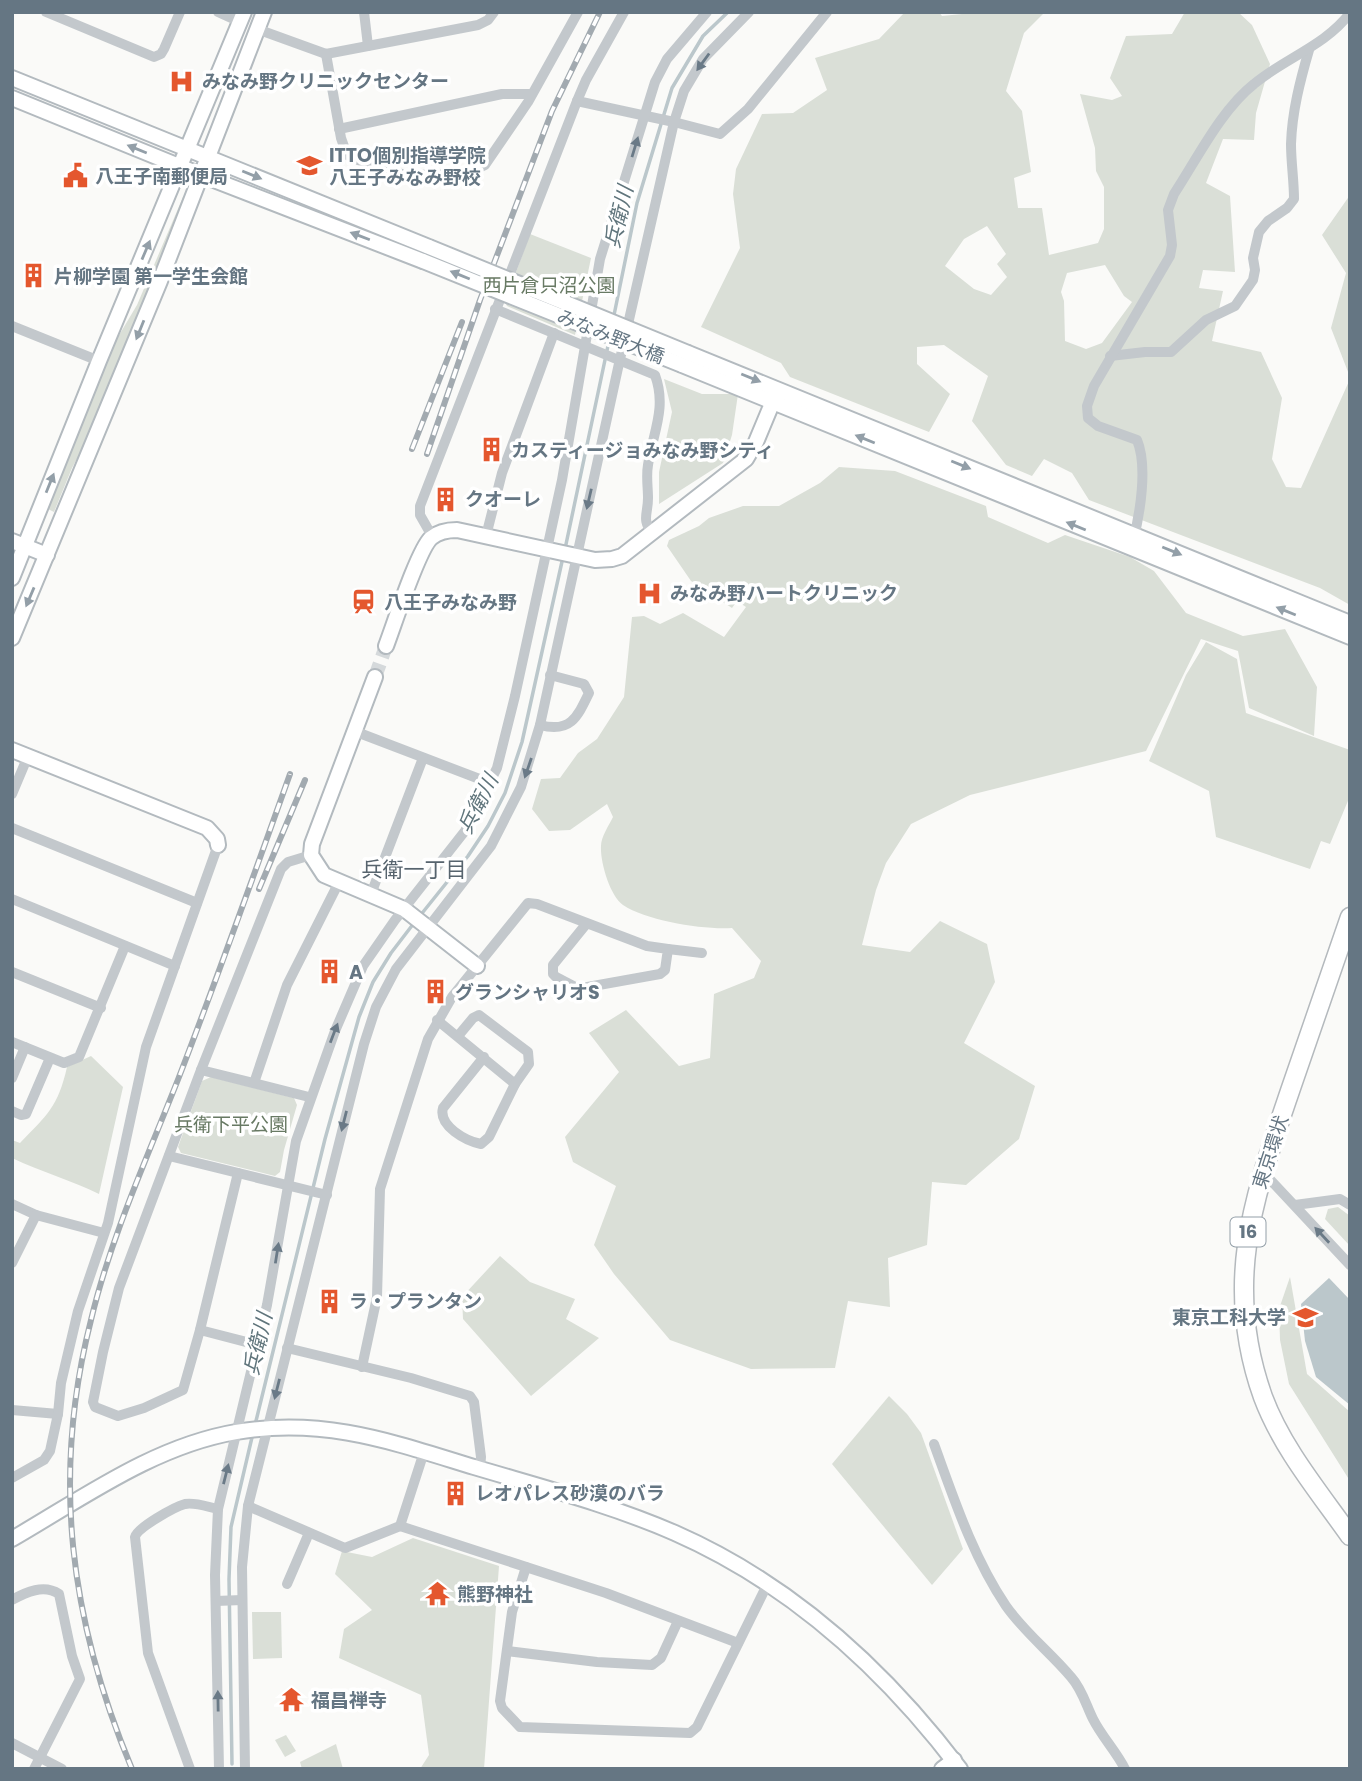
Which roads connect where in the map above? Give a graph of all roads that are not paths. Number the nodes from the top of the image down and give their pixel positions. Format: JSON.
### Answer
{"nodes":[{"id":1,"x":47,"y":12,"type":"edge"},
{"id":2,"x":180,"y":12,"type":"edge"},
{"id":3,"x":218,"y":12,"type":"edge"},
{"id":4,"x":264,"y":12,"type":"edge"},
{"id":5,"x":364,"y":12,"type":"edge"},
{"id":6,"x":494,"y":12,"type":"edge"},
{"id":7,"x":578,"y":12,"type":"edge"},
{"id":8,"x":624,"y":12,"type":"edge"},
{"id":9,"x":707,"y":12,"type":"edge"},
{"id":10,"x":750,"y":12,"type":"edge"},
{"id":11,"x":827,"y":12,"type":"edge"},
{"id":12,"x":1350,"y":13,"type":"edge"},
{"id":13,"x":242,"y":17,"type":"edge"},
{"id":14,"x":257,"y":29,"type":"junction"},
{"id":15,"x":368,"y":46,"type":"junction"},
{"id":16,"x":1309,"y":50,"type":"junction"},
{"id":17,"x":326,"y":54,"type":"junction"},
{"id":18,"x":12,"y":78,"type":"edge"},
{"id":19,"x":531,"y":94,"type":"junction"},
{"id":20,"x":12,"y":98,"type":"edge"},
{"id":21,"x":578,"y":101,"type":"junction"},
{"id":22,"x":649,"y":116,"type":"junction"},
{"id":23,"x":672,"y":121,"type":"junction"},
{"id":24,"x":339,"y":129,"type":"junction"},
{"id":25,"x":189,"y":150,"type":"junction"},
{"id":26,"x":207,"y":157,"type":"junction"},
{"id":27,"x":181,"y":167,"type":"junction"},
{"id":28,"x":201,"y":175,"type":"junction"},
{"id":29,"x":426,"y":254,"type":"junction"},
{"id":30,"x":495,"y":309,"type":"junction"},
{"id":31,"x":12,"y":326,"type":"edge"},
{"id":32,"x":554,"y":333,"type":"junction"},
{"id":33,"x":584,"y":346,"type":"junction"},
{"id":34,"x":1110,"y":356,"type":"junction"},
{"id":35,"x":618,"y":359,"type":"junction"},
{"id":36,"x":99,"y":361,"type":"junction"},
{"id":37,"x":776,"y":396,"type":"junction"},
{"id":38,"x":653,"y":534,"type":"junction"},
{"id":39,"x":432,"y":536,"type":"junction"},
{"id":40,"x":486,"y":536,"type":"junction"},
{"id":41,"x":1133,"y":542,"type":"junction"},
{"id":42,"x":18,"y":544,"type":"edge"},
{"id":43,"x":563,"y":554,"type":"junction"},
{"id":44,"x":47,"y":555,"type":"junction"},
{"id":45,"x":12,"y":578,"type":"edge"},
{"id":46,"x":1350,"y":622,"type":"edge"},
{"id":47,"x":1350,"y":637,"type":"edge"},
{"id":48,"x":12,"y":639,"type":"edge"},
{"id":49,"x":386,"y":646,"type":"tunnel mouth"},
{"id":50,"x":550,"y":676,"type":"junction"},
{"id":51,"x":374,"y":677,"type":"tunnel mouth"},
{"id":52,"x":540,"y":725,"type":"junction"},
{"id":53,"x":354,"y":731,"type":"junction"},
{"id":54,"x":12,"y":750,"type":"edge"},
{"id":55,"x":28,"y":756,"type":"junction"},
{"id":56,"x":423,"y":758,"type":"junction"},
{"id":57,"x":491,"y":783,"type":"junction"},
{"id":58,"x":12,"y":794,"type":"edge"},
{"id":59,"x":12,"y":828,"type":"edge"},
{"id":60,"x":218,"y":845,"type":"joint"},
{"id":61,"x":311,"y":855,"type":"junction"},
{"id":62,"x":339,"y":882,"type":"junction"},
{"id":63,"x":370,"y":894,"type":"junction"},
{"id":64,"x":12,"y":899,"type":"edge"},
{"id":65,"x":197,"y":903,"type":"junction"},
{"id":66,"x":407,"y":911,"type":"junction"},
{"id":67,"x":1350,"y":917,"type":"edge"},
{"id":68,"x":587,"y":923,"type":"junction"},
{"id":69,"x":427,"y":925,"type":"junction"},
{"id":70,"x":125,"y":946,"type":"junction"},
{"id":71,"x":668,"y":949,"type":"junction"},
{"id":72,"x":702,"y":953,"type":"dead end"},
{"id":73,"x":175,"y":966,"type":"junction"},
{"id":74,"x":477,"y":966,"type":"junction"},
{"id":75,"x":12,"y":972,"type":"edge"},
{"id":76,"x":101,"y":1007,"type":"junction"},
{"id":77,"x":437,"y":1020,"type":"junction"},
{"id":78,"x":458,"y":1036,"type":"junction"},
{"id":79,"x":12,"y":1042,"type":"edge"},
{"id":80,"x":25,"y":1047,"type":"junction"},
{"id":81,"x":484,"y":1057,"type":"junction"},
{"id":82,"x":50,"y":1058,"type":"junction"},
{"id":83,"x":201,"y":1070,"type":"junction"},
{"id":84,"x":12,"y":1078,"type":"edge"},
{"id":85,"x":254,"y":1083,"type":"junction"},
{"id":86,"x":515,"y":1084,"type":"junction"},
{"id":87,"x":309,"y":1097,"type":"junction"},
{"id":88,"x":12,"y":1111,"type":"edge"},
{"id":89,"x":169,"y":1156,"type":"junction"},
{"id":90,"x":1263,"y":1172,"type":"junction"},
{"id":91,"x":239,"y":1173,"type":"junction"},
{"id":92,"x":288,"y":1185,"type":"junction"},
{"id":93,"x":324,"y":1194,"type":"junction"},
{"id":94,"x":12,"y":1204,"type":"edge"},
{"id":95,"x":1295,"y":1205,"type":"junction"},
{"id":96,"x":1350,"y":1205,"type":"edge"},
{"id":97,"x":36,"y":1216,"type":"junction"},
{"id":98,"x":104,"y":1233,"type":"junction"},
{"id":99,"x":12,"y":1263,"type":"edge"},
{"id":100,"x":1350,"y":1265,"type":"edge"},
{"id":101,"x":200,"y":1330,"type":"junction"},
{"id":102,"x":258,"y":1345,"type":"junction"},
{"id":103,"x":287,"y":1348,"type":"junction"},
{"id":104,"x":362,"y":1367,"type":"junction"},
{"id":105,"x":12,"y":1410,"type":"edge"},
{"id":106,"x":58,"y":1415,"type":"junction"},
{"id":107,"x":264,"y":1428,"type":"junction"},
{"id":108,"x":240,"y":1431,"type":"junction"},
{"id":109,"x":934,"y":1444,"type":"dead end"},
{"id":110,"x":424,"y":1452,"type":"junction"},
{"id":111,"x":480,"y":1468,"type":"junction"},
{"id":112,"x":12,"y":1478,"type":"edge"},
{"id":113,"x":248,"y":1506,"type":"junction"},
{"id":114,"x":218,"y":1509,"type":"junction"},
{"id":115,"x":400,"y":1526,"type":"junction"},
{"id":116,"x":309,"y":1533,"type":"junction"},
{"id":117,"x":1350,"y":1536,"type":"edge"},
{"id":118,"x":12,"y":1539,"type":"edge"},
{"id":119,"x":526,"y":1567,"type":"junction"},
{"id":120,"x":287,"y":1584,"type":"dead end"},
{"id":121,"x":768,"y":1584,"type":"junction"},
{"id":122,"x":12,"y":1600,"type":"edge"},
{"id":123,"x":220,"y":1601,"type":"junction"},
{"id":124,"x":240,"y":1601,"type":"junction"},
{"id":125,"x":678,"y":1620,"type":"junction"},
{"id":126,"x":738,"y":1643,"type":"junction"},
{"id":127,"x":507,"y":1651,"type":"junction"},
{"id":128,"x":12,"y":1743,"type":"edge"},
{"id":129,"x":40,"y":1757,"type":"junction"},
{"id":130,"x":952,"y":1766,"type":"edge"},
{"id":131,"x":34,"y":1769,"type":"edge"},
{"id":132,"x":62,"y":1769,"type":"edge"},
{"id":133,"x":190,"y":1769,"type":"edge"},
{"id":134,"x":219,"y":1769,"type":"edge"},
{"id":135,"x":245,"y":1769,"type":"edge"},
{"id":136,"x":1125,"y":1769,"type":"edge"}],
"edges":[{"from":1,"to":2,"type":"street"},
{"from":3,"to":13,"type":"street"},
{"from":4,"to":14,"type":"street"},
{"from":5,"to":15,"type":"street"},
{"from":6,"to":15,"type":"street"},
{"from":7,"to":19,"type":"street"},
{"from":8,"to":21,"type":"street"},
{"from":9,"to":22,"type":"street"},
{"from":10,"to":23,"type":"street","one_way":true},
{"from":11,"to":23,"type":"street"},
{"from":12,"to":16,"type":"street"},
{"from":13,"to":25,"type":"street"},
{"from":14,"to":17,"type":"street"},
{"from":14,"to":26,"type":"street"},
{"from":15,"to":17,"type":"street"},
{"from":16,"to":34,"type":"street"},
{"from":16,"to":34,"type":"street"},
{"from":17,"to":24,"type":"street"},
{"from":18,"to":25,"type":"street"},
{"from":19,"to":24,"type":"street"},
{"from":19,"to":24,"type":"street"},
{"from":27,"to":20,"type":"street","one_way":true},
{"from":21,"to":22,"type":"street"},
{"from":21,"to":30,"type":"street"},
{"from":22,"to":23,"type":"street"},
{"from":33,"to":22,"type":"street","one_way":true},
{"from":23,"to":35,"type":"street"},
{"from":25,"to":26,"type":"street"},
{"from":25,"to":27,"type":"street"},
{"from":26,"to":28,"type":"street"},
{"from":26,"to":29,"type":"street","one_way":true},
{"from":27,"to":28,"type":"street"},
{"from":36,"to":27,"type":"street","one_way":true},
{"from":29,"to":28,"type":"street","one_way":true},
{"from":28,"to":44,"type":"street","one_way":true},
{"from":29,"to":37,"type":"street","name":"みなみ野大橋","bridge":true},
{"from":30,"to":32,"type":"street"},
{"from":30,"to":39,"type":"street"},
{"from":31,"to":36,"type":"street"},
{"from":32,"to":33,"type":"street"},
{"from":32,"to":40,"type":"street"},
{"from":33,"to":35,"type":"street"},
{"from":33,"to":43,"type":"street"},
{"from":34,"to":41,"type":"street"},
{"from":35,"to":38,"type":"street"},
{"from":35,"to":43,"type":"street","one_way":true},
{"from":42,"to":36,"type":"street","one_way":true},
{"from":37,"to":38,"type":"street"},
{"from":37,"to":41,"type":"street","name":"みなみ野大橋"},
{"from":38,"to":43,"type":"street"},
{"from":39,"to":40,"type":"street"},
{"from":39,"to":49,"type":"street"},
{"from":40,"to":43,"type":"street"},
{"from":41,"to":46,"type":"street","one_way":true},
{"from":47,"to":41,"type":"street","one_way":true},
{"from":42,"to":44,"type":"street"},
{"from":42,"to":45,"type":"street"},
{"from":43,"to":50,"type":"street"},
{"from":43,"to":57,"type":"street"},
{"from":44,"to":48,"type":"street","one_way":true},
{"from":50,"to":52,"type":"street"},
{"from":50,"to":52,"type":"street"},
{"from":51,"to":53,"type":"street"},
{"from":52,"to":69,"type":"street","one_way":true},
{"from":53,"to":56,"type":"street"},
{"from":53,"to":61,"type":"street"},
{"from":54,"to":55,"type":"street"},
{"from":55,"to":58,"type":"street"},
{"from":55,"to":60,"type":"street"},
{"from":56,"to":57,"type":"street"},
{"from":56,"to":63,"type":"street"},
{"from":57,"to":66,"type":"street"},
{"from":59,"to":65,"type":"street"},
{"from":60,"to":65,"type":"street"},
{"from":61,"to":62,"type":"street"},
{"from":61,"to":83,"type":"street"},
{"from":62,"to":63,"type":"street"},
{"from":62,"to":85,"type":"street"},
{"from":63,"to":66,"type":"street"},
{"from":64,"to":70,"type":"street"},
{"from":65,"to":73,"type":"street"},
{"from":66,"to":69,"type":"street"},
{"from":87,"to":66,"type":"street","one_way":true},
{"from":67,"to":90,"type":"highway","name":"東京環状","number":"16"},
{"from":68,"to":71,"type":"street"},
{"from":68,"to":71,"type":"street"},
{"from":68,"to":74,"type":"street"},
{"from":69,"to":74,"type":"street"},
{"from":69,"to":93,"type":"street","one_way":true},
{"from":70,"to":73,"type":"street"},
{"from":70,"to":76,"type":"street"},
{"from":71,"to":72,"type":"street"},
{"from":73,"to":98,"type":"street"},
{"from":74,"to":77,"type":"street"},
{"from":75,"to":76,"type":"street"},
{"from":76,"to":82,"type":"street"},
{"from":77,"to":78,"type":"street"},
{"from":77,"to":104,"type":"street"},
{"from":78,"to":81,"type":"street"},
{"from":78,"to":86,"type":"street"},
{"from":79,"to":80,"type":"street"},
{"from":80,"to":82,"type":"street"},
{"from":80,"to":84,"type":"street"},
{"from":81,"to":86,"type":"street"},
{"from":81,"to":86,"type":"street"},
{"from":82,"to":88,"type":"street"},
{"from":83,"to":85,"type":"street"},
{"from":83,"to":89,"type":"street"},
{"from":85,"to":87,"type":"street"},
{"from":87,"to":92,"type":"street"},
{"from":89,"to":91,"type":"street"},
{"from":89,"to":101,"type":"street"},
{"from":90,"to":95,"type":"street"},
{"from":90,"to":117,"type":"highway","name":"東京環状","number":"16"},
{"from":91,"to":92,"type":"street"},
{"from":91,"to":101,"type":"street"},
{"from":92,"to":93,"type":"street"},
{"from":102,"to":92,"type":"street","one_way":true},
{"from":93,"to":103,"type":"street"},
{"from":94,"to":97,"type":"street"},
{"from":95,"to":96,"type":"street"},
{"from":100,"to":95,"type":"street","one_way":true},
{"from":97,"to":98,"type":"street"},
{"from":97,"to":99,"type":"street"},
{"from":98,"to":106,"type":"street"},
{"from":101,"to":102,"type":"street"},
{"from":102,"to":108,"type":"street"},
{"from":103,"to":104,"type":"street"},
{"from":103,"to":107,"type":"street","one_way":true},
{"from":104,"to":111,"type":"street"},
{"from":105,"to":106,"type":"street"},
{"from":106,"to":112,"type":"street"},
{"from":107,"to":108,"type":"street"},
{"from":107,"to":110,"type":"street"},
{"from":107,"to":113,"type":"street"},
{"from":114,"to":108,"type":"street","one_way":true},
{"from":108,"to":118,"type":"street"},
{"from":109,"to":136,"type":"street"},
{"from":110,"to":111,"type":"street"},
{"from":110,"to":115,"type":"street"},
{"from":111,"to":121,"type":"street"},
{"from":113,"to":116,"type":"street"},
{"from":113,"to":124,"type":"street"},
{"from":114,"to":123,"type":"street"},
{"from":114,"to":133,"type":"street"},
{"from":115,"to":116,"type":"street"},
{"from":115,"to":119,"type":"street"},
{"from":116,"to":120,"type":"street"},
{"from":119,"to":125,"type":"street"},
{"from":119,"to":127,"type":"street"},
{"from":121,"to":126,"type":"street"},
{"from":121,"to":130,"type":"street"},
{"from":122,"to":129,"type":"street"},
{"from":123,"to":124,"type":"street"},
{"from":134,"to":123,"type":"street","one_way":true},
{"from":124,"to":135,"type":"street"},
{"from":125,"to":126,"type":"street"},
{"from":125,"to":127,"type":"street"},
{"from":126,"to":127,"type":"street"},
{"from":128,"to":129,"type":"street"},
{"from":129,"to":131,"type":"street"},
{"from":129,"to":132,"type":"street"}]}
